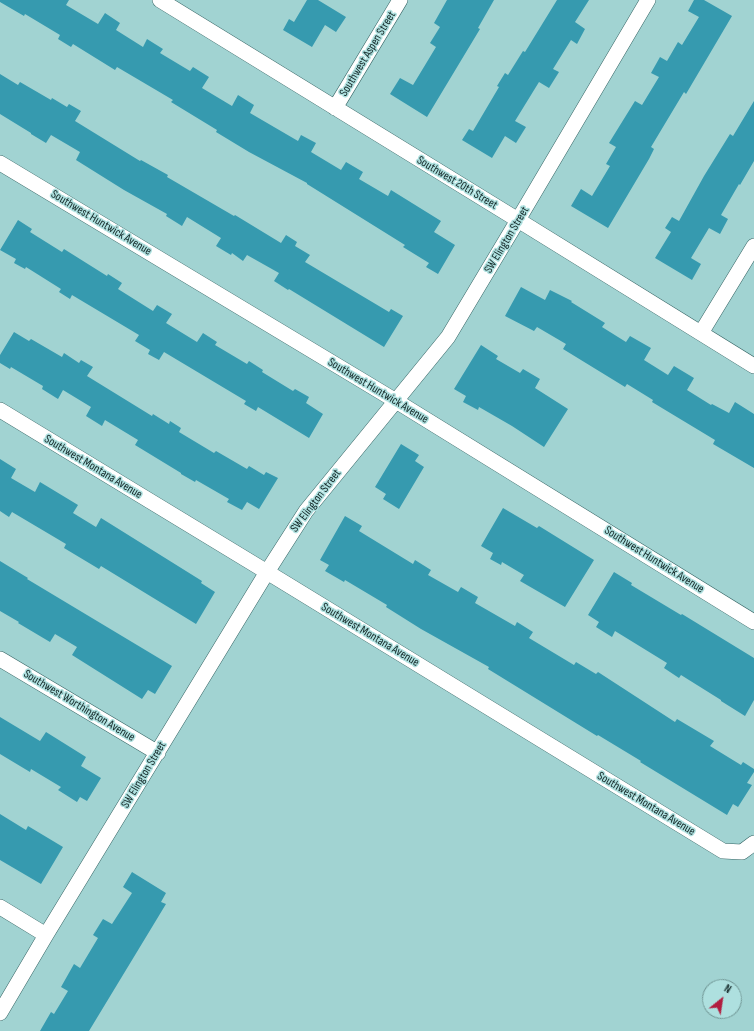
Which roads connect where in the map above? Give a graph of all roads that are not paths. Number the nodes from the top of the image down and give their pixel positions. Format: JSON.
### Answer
{"nodes":[{"id":1,"x":160,"y":0,"type":"edge"},
{"id":2,"x":400,"y":0,"type":"edge"},
{"id":3,"x":648,"y":0,"type":"edge"},
{"id":4,"x":335,"y":108,"type":"junction"},
{"id":5,"x":0,"y":163,"type":"edge"},
{"id":6,"x":518,"y":220,"type":"junction"},
{"id":7,"x":754,"y":246,"type":"edge"},
{"id":8,"x":701,"y":333,"type":"junction"},
{"id":9,"x":754,"y":366,"type":"edge"},
{"id":10,"x":396,"y":401,"type":"junction"},
{"id":11,"x":0,"y":410,"type":"edge"},
{"id":12,"x":267,"y":572,"type":"junction"},
{"id":13,"x":754,"y":622,"type":"edge"},
{"id":14,"x":0,"y":659,"type":"edge"},
{"id":15,"x":158,"y":753,"type":"junction"},
{"id":16,"x":748,"y":848,"type":"edge"},
{"id":17,"x":0,"y":907,"type":"edge"},
{"id":18,"x":46,"y":935,"type":"junction"},
{"id":19,"x":0,"y":1013,"type":"edge"}],
"edges":[{"from":1,"to":4,"type":"street","name":"Southwest 20th Street"},
{"from":2,"to":4,"type":"street","name":"Southwest Aspen Street"},
{"from":3,"to":6,"type":"street","name":"SW Elington Street"},
{"from":4,"to":6,"type":"street","name":"Southwest 20th Street"},
{"from":5,"to":10,"type":"street","name":"Southwest Huntwick Avenue"},
{"from":6,"to":8,"type":"street","name":"Southwest 20th Street"},
{"from":6,"to":10,"type":"street","name":"SW Elington Street"},
{"from":7,"to":8,"type":"street"},
{"from":8,"to":9,"type":"street","name":"Southwest 20th Street"},
{"from":10,"to":12,"type":"street","name":"SW Elington Street"},
{"from":10,"to":13,"type":"street","name":"Southwest Huntwick Avenue"},
{"from":11,"to":12,"type":"street","name":"Southwest Montana Avenue"},
{"from":12,"to":15,"type":"street","name":"SW Elington Street"},
{"from":12,"to":16,"type":"street","name":"Southwest Montana Avenue"},
{"from":14,"to":15,"type":"street","name":"Southwest Worthington Avenue"},
{"from":15,"to":18,"type":"street","name":"SW Elington Street"},
{"from":17,"to":18,"type":"street"},
{"from":18,"to":19,"type":"street","name":"SW Elington Street"}]}
